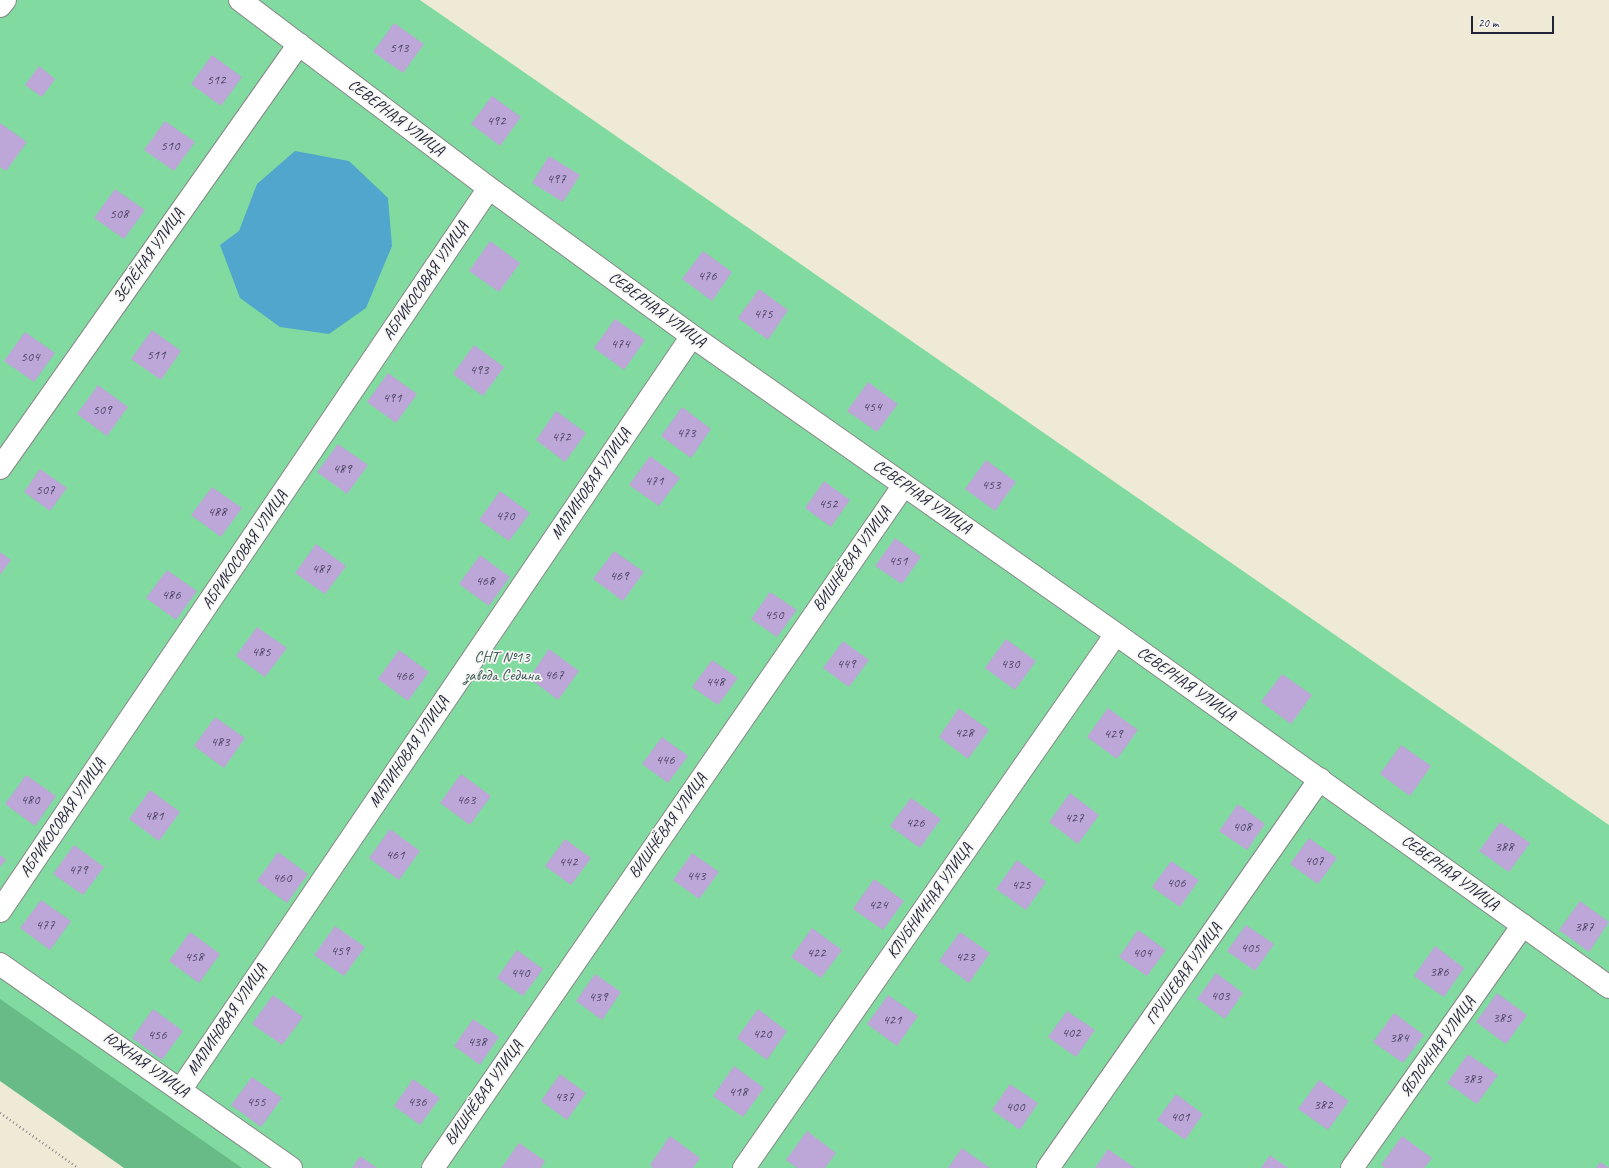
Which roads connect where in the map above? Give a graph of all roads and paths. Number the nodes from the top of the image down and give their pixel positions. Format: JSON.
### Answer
{"nodes":[{"id":1,"x":5,"y":0,"type":"edge"},
{"id":2,"x":240,"y":0,"type":"edge"},
{"id":3,"x":0,"y":6,"type":"edge"},
{"id":4,"x":299,"y":44,"type":"junction"},
{"id":5,"x":489,"y":188,"type":"junction"},
{"id":6,"x":692,"y":336,"type":"junction"},
{"id":7,"x":0,"y":468,"type":"edge"},
{"id":8,"x":904,"y":485,"type":"junction"},
{"id":9,"x":1116,"y":634,"type":"junction"},
{"id":10,"x":1320,"y":779,"type":"junction"},
{"id":11,"x":0,"y":911,"type":"edge"},
{"id":12,"x":1523,"y":926,"type":"junction"},
{"id":13,"x":0,"y":964,"type":"edge"},
{"id":14,"x":1609,"y":987,"type":"edge"},
{"id":15,"x":180,"y":1089,"type":"junction"},
{"id":16,"x":0,"y":1113,"type":"edge"},
{"id":17,"x":78,"y":1168,"type":"edge"},
{"id":18,"x":291,"y":1168,"type":"edge"},
{"id":19,"x":433,"y":1168,"type":"edge"},
{"id":20,"x":744,"y":1168,"type":"edge"},
{"id":21,"x":1048,"y":1168,"type":"edge"},
{"id":22,"x":1352,"y":1168,"type":"edge"}],
"edges":[{"from":1,"to":3,"type":"street"},
{"from":2,"to":4,"type":"street","name":"СЕВЕРНАЯ УЛИЦА"},
{"from":4,"to":5,"type":"street","name":"СЕВЕРНАЯ УЛИЦА"},
{"from":4,"to":7,"type":"street","name":"ЗЕЛЁНАЯ УЛИЦА"},
{"from":5,"to":6,"type":"street","name":"СЕВЕРНАЯ УЛИЦА"},
{"from":5,"to":11,"type":"street","name":"АБРИКОСОВАЯ УЛИЦА"},
{"from":6,"to":8,"type":"street","name":"СЕВЕРНАЯ УЛИЦА"},
{"from":6,"to":15,"type":"street","name":"МАЛИНОВАЯ УЛИЦА"},
{"from":8,"to":9,"type":"street","name":"СЕВЕРНАЯ УЛИЦА"},
{"from":8,"to":19,"type":"street","name":"ВИШНЁВАЯ УЛИЦА"},
{"from":9,"to":10,"type":"street","name":"СЕВЕРНАЯ УЛИЦА"},
{"from":9,"to":20,"type":"street","name":"КЛУБНИЧНАЯ УЛИЦА"},
{"from":10,"to":12,"type":"street","name":"СЕВЕРНАЯ УЛИЦА"},
{"from":10,"to":21,"type":"street","name":"ГРУШЕВАЯ УЛИЦА"},
{"from":12,"to":14,"type":"street","name":"СЕВЕРНАЯ УЛИЦА"},
{"from":12,"to":22,"type":"street","name":"ЯБЛОЧНАЯ УЛИЦА"},
{"from":13,"to":15,"type":"street","name":"ЮЖНАЯ УЛИЦА"},
{"from":15,"to":18,"type":"street","name":"ЮЖНАЯ УЛИЦА"},
{"from":16,"to":17,"type":"path"}]}
